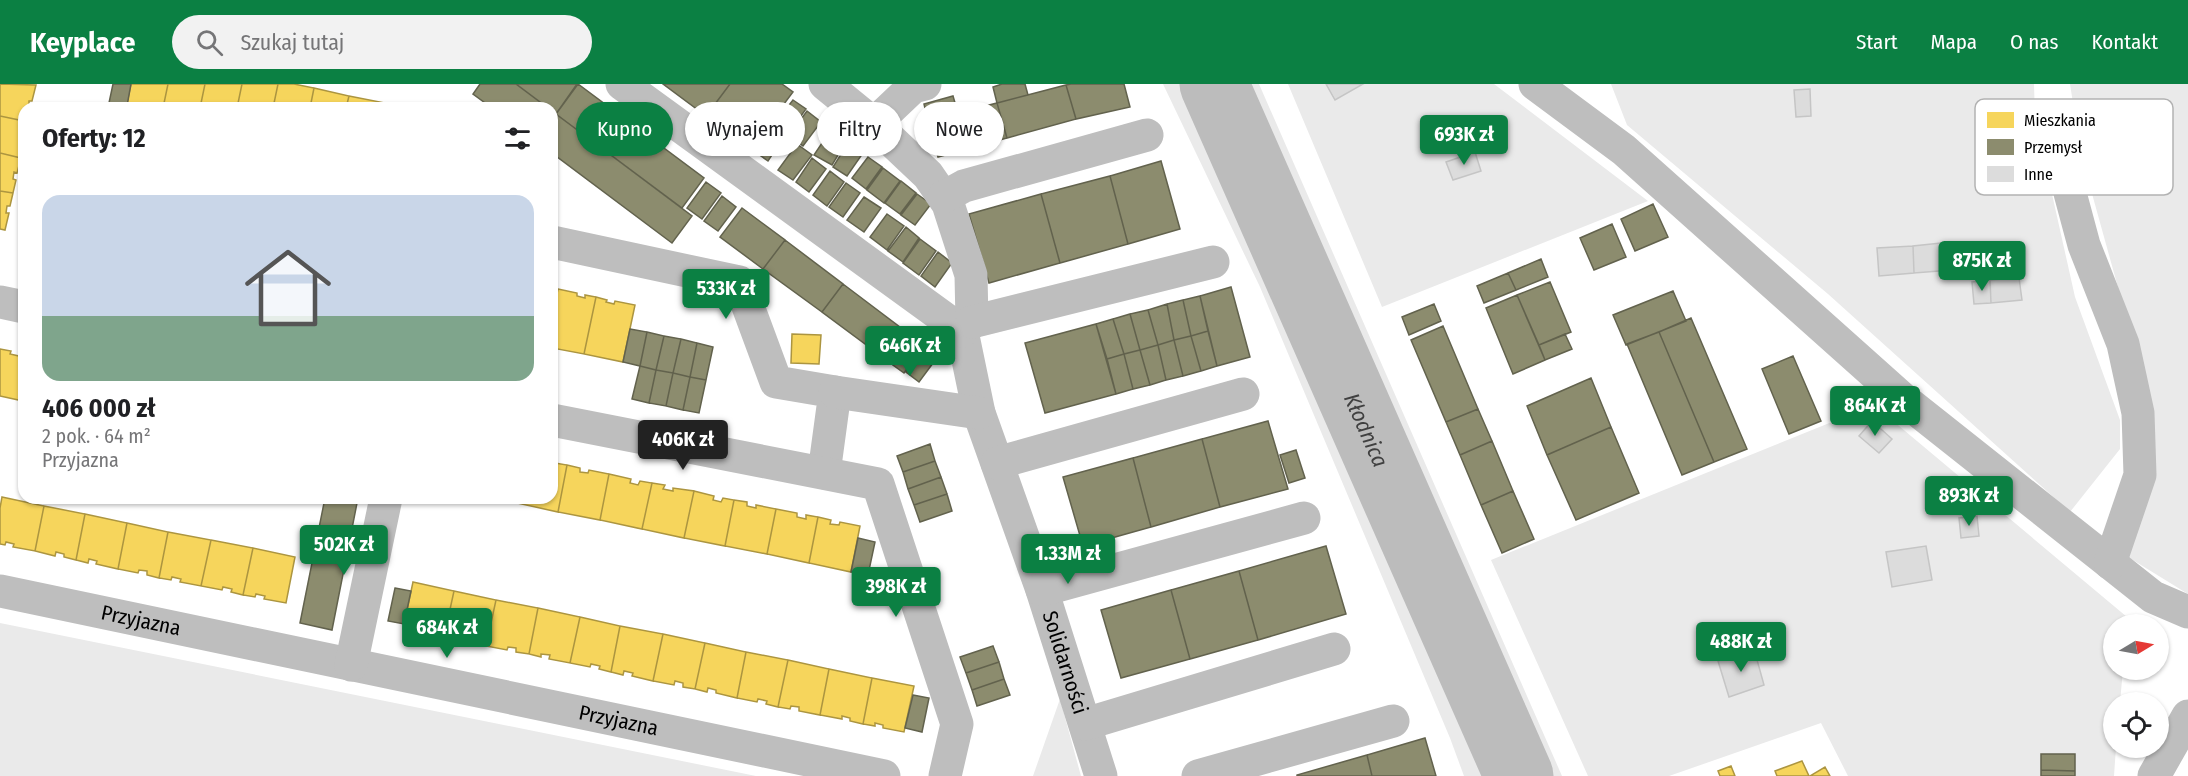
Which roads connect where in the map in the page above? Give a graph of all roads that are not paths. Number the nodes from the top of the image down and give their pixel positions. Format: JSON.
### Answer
{"nodes":[{"id":1,"x":621,"y":84,"type":"edge"},
{"id":2,"x":925,"y":84,"type":"edge"},
{"id":3,"x":1535,"y":84,"type":"edge"},
{"id":4,"x":833,"y":87,"type":"edge"},
{"id":5,"x":850,"y":102,"type":"edge"},
{"id":6,"x":897,"y":102,"type":"edge"},
{"id":7,"x":1147,"y":135,"type":"dead end"},
{"id":8,"x":902,"y":150,"type":"edge"},
{"id":9,"x":2071,"y":195,"type":"edge"},
{"id":10,"x":944,"y":197,"type":"junction"},
{"id":11,"x":558,"y":243,"type":"edge"},
{"id":12,"x":1213,"y":262,"type":"dead end"},
{"id":13,"x":0,"y":302,"type":"edge"},
{"id":14,"x":18,"y":306,"type":"edge"},
{"id":15,"x":967,"y":326,"type":"junction"},
{"id":16,"x":835,"y":392,"type":"junction"},
{"id":17,"x":1243,"y":394,"type":"dead end"},
{"id":18,"x":979,"y":413,"type":"junction"},
{"id":19,"x":558,"y":421,"type":"edge"},
{"id":20,"x":997,"y":464,"type":"junction"},
{"id":21,"x":824,"y":473,"type":"junction"},
{"id":22,"x":385,"y":504,"type":"edge"},
{"id":23,"x":1304,"y":518,"type":"dead end"},
{"id":24,"x":2110,"y":563,"type":"junction"},
{"id":25,"x":1042,"y":590,"type":"junction"},
{"id":26,"x":0,"y":591,"type":"edge"},
{"id":27,"x":2188,"y":612,"type":"edge"},
{"id":28,"x":1334,"y":649,"type":"dead end"},
{"id":29,"x":351,"y":665,"type":"junction"},
{"id":30,"x":2188,"y":716,"type":"edge"},
{"id":31,"x":1393,"y":721,"type":"dead end"},
{"id":32,"x":1085,"y":724,"type":"junction"},
{"id":33,"x":884,"y":776,"type":"edge"},
{"id":34,"x":945,"y":776,"type":"edge"},
{"id":35,"x":1101,"y":776,"type":"edge"},
{"id":36,"x":1198,"y":776,"type":"edge"},
{"id":37,"x":2154,"y":776,"type":"edge"}],
"edges":[{"from":1,"to":15,"type":"street"},
{"from":2,"to":6,"type":"street"},
{"from":3,"to":24,"type":"street"},
{"from":4,"to":5,"type":"street","name":"Solidarności"},
{"from":7,"to":10,"type":"street"},
{"from":8,"to":10,"type":"street","name":"Solidarności"},
{"from":9,"to":24,"type":"street"},
{"from":10,"to":15,"type":"street","name":"Solidarności"},
{"from":11,"to":16,"type":"street"},
{"from":12,"to":15,"type":"street"},
{"from":13,"to":14,"type":"street"},
{"from":15,"to":18,"type":"street","name":"Solidarności"},
{"from":16,"to":18,"type":"street"},
{"from":16,"to":21,"type":"street"},
{"from":17,"to":20,"type":"street"},
{"from":18,"to":20,"type":"street","name":"Solidarności"},
{"from":19,"to":21,"type":"street"},
{"from":20,"to":25,"type":"street","name":"Solidarności"},
{"from":21,"to":34,"type":"street"},
{"from":22,"to":29,"type":"street"},
{"from":23,"to":25,"type":"street"},
{"from":24,"to":27,"type":"street"},
{"from":25,"to":32,"type":"street","name":"Solidarności"},
{"from":26,"to":29,"type":"street","name":"Przyjazna"},
{"from":28,"to":32,"type":"street"},
{"from":29,"to":33,"type":"street","name":"Przyjazna"},
{"from":30,"to":37,"type":"street"},
{"from":31,"to":36,"type":"street"},
{"from":32,"to":35,"type":"street","name":"Solidarności"}]}
